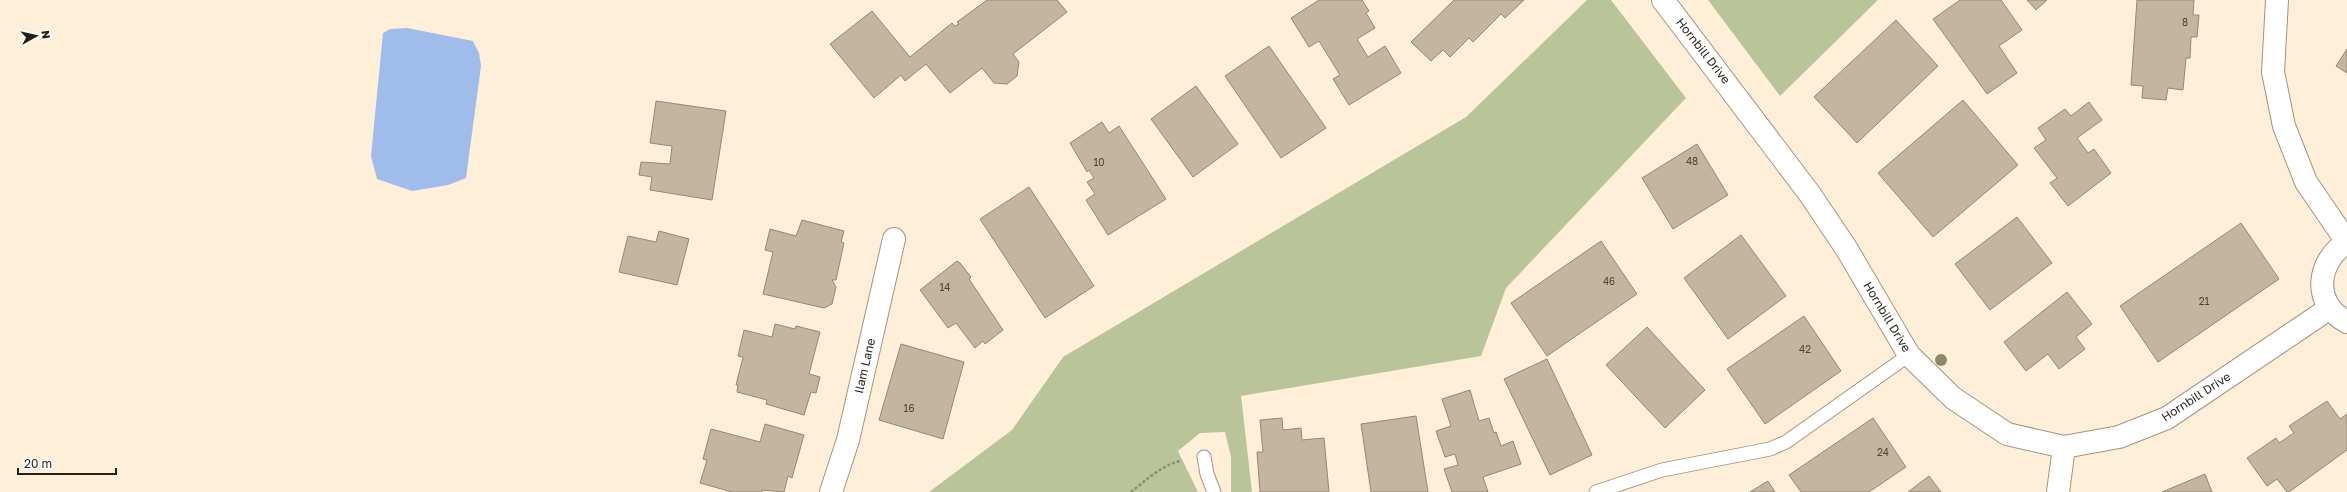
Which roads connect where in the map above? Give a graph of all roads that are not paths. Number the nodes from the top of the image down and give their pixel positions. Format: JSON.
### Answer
{"nodes":[{"id":1,"x":1663,"y":0,"type":"edge"},
{"id":2,"x":2277,"y":0,"type":"edge"},
{"id":3,"x":894,"y":239,"type":"dead end"},
{"id":4,"x":2347,"y":242,"type":"edge"},
{"id":5,"x":2330,"y":308,"type":"junction"},
{"id":6,"x":2347,"y":322,"type":"edge"},
{"id":7,"x":1909,"y":355,"type":"junction"},
{"id":8,"x":2064,"y":447,"type":"junction"},
{"id":9,"x":1204,"y":457,"type":"road end"},
{"id":10,"x":831,"y":492,"type":"edge"},
{"id":11,"x":1214,"y":492,"type":"edge"},
{"id":12,"x":1596,"y":492,"type":"edge"},
{"id":13,"x":2058,"y":492,"type":"edge"}],
"edges":[{"from":1,"to":7,"type":"street","name":"Hornbill Drive"},
{"from":2,"to":4,"type":"street"},
{"from":3,"to":10,"type":"street","name":"Ilam Lane"},
{"from":4,"to":5,"type":"street"},
{"from":5,"to":6,"type":"street"},
{"from":5,"to":8,"type":"street","name":"Hornbill Drive"},
{"from":7,"to":8,"type":"street","name":"Hornbill Drive"},
{"from":7,"to":12,"type":"lane"},
{"from":8,"to":13,"type":"street"},
{"from":9,"to":11,"type":"lane"}]}
